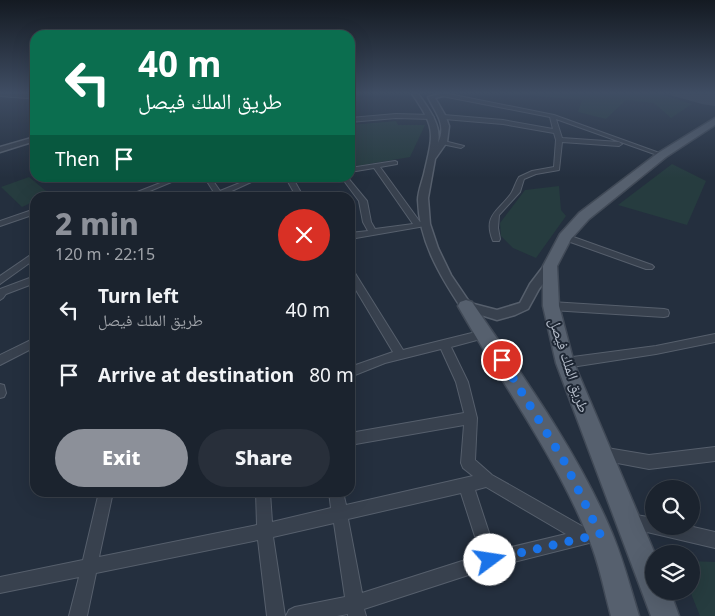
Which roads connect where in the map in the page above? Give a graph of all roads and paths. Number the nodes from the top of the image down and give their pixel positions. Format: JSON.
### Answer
{"nodes":[{"id":1,"x":432,"y":121,"type":"edge"},
{"id":2,"x":445,"y":121,"type":"edge"},
{"id":3,"x":490,"y":121,"type":"edge"},
{"id":4,"x":553,"y":121,"type":"edge"},
{"id":5,"x":565,"y":121,"type":"edge"},
{"id":6,"x":715,"y":121,"type":"edge"},
{"id":7,"x":506,"y":122,"type":"joint"},
{"id":8,"x":558,"y":136,"type":"junction"},
{"id":9,"x":30,"y":141,"type":"edge"},
{"id":10,"x":444,"y":143,"type":"junction"},
{"id":11,"x":632,"y":145,"type":"junction"},
{"id":12,"x":461,"y":146,"type":"dead end"},
{"id":13,"x":0,"y":150,"type":"edge"},
{"id":14,"x":662,"y":155,"type":"junction"},
{"id":15,"x":433,"y":158,"type":"junction"},
{"id":16,"x":395,"y":163,"type":"dead end"},
{"id":17,"x":376,"y":166,"type":"junction"},
{"id":18,"x":355,"y":169,"type":"edge"},
{"id":19,"x":170,"y":182,"type":"edge"},
{"id":20,"x":249,"y":182,"type":"edge"},
{"id":21,"x":348,"y":182,"type":"edge"},
{"id":22,"x":150,"y":192,"type":"edge"},
{"id":23,"x":228,"y":192,"type":"edge"},
{"id":24,"x":30,"y":213,"type":"edge"},
{"id":25,"x":0,"y":224,"type":"edge"},
{"id":26,"x":421,"y":224,"type":"junction"},
{"id":27,"x":373,"y":233,"type":"junction"},
{"id":28,"x":355,"y":235,"type":"edge"},
{"id":29,"x":566,"y":237,"type":"junction"},
{"id":30,"x":496,"y":239,"type":"dead end"},
{"id":31,"x":30,"y":259,"type":"edge"},
{"id":32,"x":550,"y":266,"type":"junction"},
{"id":33,"x":650,"y":267,"type":"dead end"},
{"id":34,"x":355,"y":280,"type":"edge"},
{"id":35,"x":0,"y":281,"type":"edge"},
{"id":36,"x":30,"y":281,"type":"edge"},
{"id":37,"x":362,"y":292,"type":"junction"},
{"id":38,"x":355,"y":294,"type":"edge"},
{"id":39,"x":0,"y":296,"type":"edge"},
{"id":40,"x":466,"y":306,"type":"junction"},
{"id":41,"x":551,"y":306,"type":"junction"},
{"id":42,"x":664,"y":313,"type":"dead end"},
{"id":43,"x":484,"y":334,"type":"junction"},
{"id":44,"x":715,"y":338,"type":"edge"},
{"id":45,"x":444,"y":343,"type":"junction"},
{"id":46,"x":30,"y":345,"type":"edge"},
{"id":47,"x":401,"y":356,"type":"junction"},
{"id":48,"x":0,"y":360,"type":"edge"},
{"id":49,"x":565,"y":362,"type":"junction"},
{"id":50,"x":355,"y":370,"type":"edge"},
{"id":51,"x":0,"y":389,"type":"edge"},
{"id":52,"x":0,"y":393,"type":"edge"},
{"id":53,"x":471,"y":418,"type":"junction"},
{"id":54,"x":355,"y":438,"type":"edge"},
{"id":55,"x":600,"y":453,"type":"junction"},
{"id":56,"x":715,"y":454,"type":"edge"},
{"id":57,"x":487,"y":480,"type":"junction"},
{"id":58,"x":466,"y":485,"type":"junction"},
{"id":59,"x":105,"y":497,"type":"edge"},
{"id":60,"x":263,"y":497,"type":"edge"},
{"id":61,"x":337,"y":497,"type":"edge"},
{"id":62,"x":340,"y":514,"type":"junction"},
{"id":63,"x":629,"y":520,"type":"junction"},
{"id":64,"x":645,"y":524,"type":"edge"},
{"id":65,"x":265,"y":531,"type":"junction"},
{"id":66,"x":693,"y":535,"type":"edge"},
{"id":67,"x":593,"y":536,"type":"junction"},
{"id":68,"x":715,"y":540,"type":"edge"},
{"id":69,"x":490,"y":560,"type":"junction"},
{"id":70,"x":645,"y":561,"type":"edge"},
{"id":71,"x":91,"y":566,"type":"junction"},
{"id":72,"x":0,"y":585,"type":"edge"},
{"id":73,"x":659,"y":600,"type":"edge"},
{"id":74,"x":356,"y":610,"type":"edge"},
{"id":75,"x":78,"y":616,"type":"edge"},
{"id":76,"x":276,"y":616,"type":"edge"},
{"id":77,"x":295,"y":616,"type":"edge"},
{"id":78,"x":625,"y":616,"type":"edge"},
{"id":79,"x":665,"y":616,"type":"edge"}],
"edges":[{"from":1,"to":15,"type":"street"},
{"from":2,"to":10,"type":"street"},
{"from":3,"to":7,"type":"street"},
{"from":4,"to":8,"type":"street"},
{"from":5,"to":11,"type":"street"},
{"from":6,"to":14,"type":"main road"},
{"from":7,"to":8,"type":"street"},
{"from":8,"to":11,"type":"street"},
{"from":8,"to":30,"type":"street"},
{"from":9,"to":13,"type":"street"},
{"from":10,"to":12,"type":"street"},
{"from":10,"to":15,"type":"street"},
{"from":11,"to":14,"type":"street"},
{"from":14,"to":29,"type":"main road"},
{"from":15,"to":26,"type":"street"},
{"from":16,"to":17,"type":"street"},
{"from":17,"to":18,"type":"street"},
{"from":17,"to":26,"type":"street"},
{"from":19,"to":22,"type":"street"},
{"from":20,"to":23,"type":"street"},
{"from":21,"to":27,"type":"street"},
{"from":24,"to":25,"type":"street"},
{"from":26,"to":27,"type":"street"},
{"from":26,"to":40,"type":"street"},
{"from":27,"to":28,"type":"street"},
{"from":29,"to":32,"type":"main road"},
{"from":29,"to":33,"type":"street"},
{"from":31,"to":35,"type":"street"},
{"from":32,"to":40,"type":"street"},
{"from":32,"to":41,"type":"main road","name":"طريق الملك فيصل"},
{"from":34,"to":37,"type":"street"},
{"from":36,"to":39,"type":"street"},
{"from":37,"to":38,"type":"street"},
{"from":37,"to":47,"type":"street"},
{"from":40,"to":43,"type":"main road"},
{"from":41,"to":42,"type":"street"},
{"from":41,"to":49,"type":"main road","name":"طريق الملك فيصل"},
{"from":43,"to":45,"type":"street"},
{"from":43,"to":67,"type":"main road"},
{"from":44,"to":49,"type":"street"},
{"from":45,"to":47,"type":"street"},
{"from":45,"to":53,"type":"street"},
{"from":46,"to":48,"type":"street"},
{"from":47,"to":50,"type":"street"},
{"from":49,"to":55,"type":"main road","name":"طريق الملك فيصل"},
{"from":51,"to":52,"type":"street"},
{"from":53,"to":54,"type":"street"},
{"from":53,"to":57,"type":"street"},
{"from":55,"to":56,"type":"street"},
{"from":55,"to":63,"type":"main road","name":"طريق الملك فيصل"},
{"from":57,"to":58,"type":"street"},
{"from":57,"to":67,"type":"street"},
{"from":58,"to":62,"type":"street"},
{"from":58,"to":69,"type":"street"},
{"from":59,"to":71,"type":"street"},
{"from":60,"to":65,"type":"street"},
{"from":61,"to":62,"type":"street"},
{"from":62,"to":65,"type":"street"},
{"from":62,"to":74,"type":"street"},
{"from":63,"to":64,"type":"street"},
{"from":63,"to":70,"type":"main road","name":"طريق الملك فيصل"},
{"from":65,"to":71,"type":"street"},
{"from":65,"to":76,"type":"street"},
{"from":66,"to":68,"type":"street"},
{"from":67,"to":69,"type":"street"},
{"from":67,"to":78,"type":"main road"},
{"from":69,"to":74,"type":"street"},
{"from":71,"to":72,"type":"street"},
{"from":71,"to":75,"type":"street"},
{"from":73,"to":79,"type":"main road"},
{"from":74,"to":77,"type":"street"}]}
